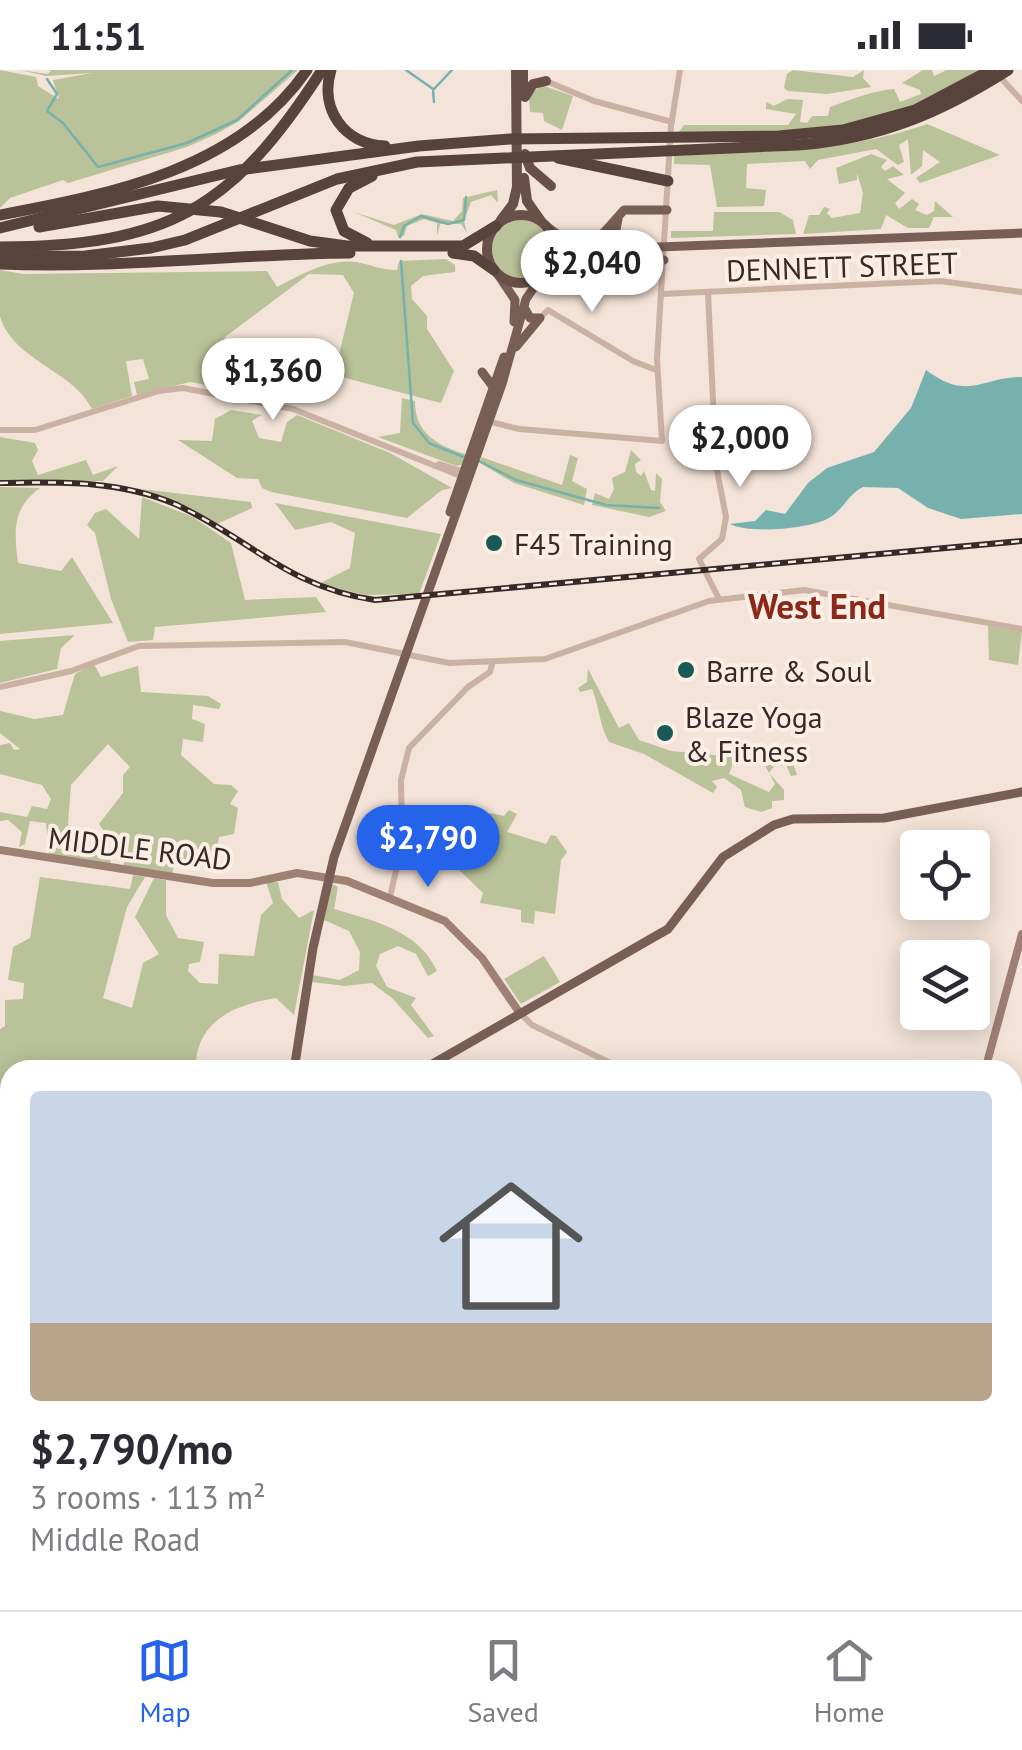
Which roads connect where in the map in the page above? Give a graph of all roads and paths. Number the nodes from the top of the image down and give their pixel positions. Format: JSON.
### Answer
{"nodes":[{"id":1,"x":307,"y":70,"type":"edge"},
{"id":2,"x":322,"y":70,"type":"edge"},
{"id":3,"x":330,"y":70,"type":"edge"},
{"id":4,"x":522,"y":70,"type":"edge"},
{"id":5,"x":680,"y":70,"type":"edge"},
{"id":6,"x":998,"y":72,"type":"edge"},
{"id":7,"x":546,"y":81,"type":"junction"},
{"id":8,"x":1022,"y":101,"type":"edge"},
{"id":9,"x":523,"y":103,"type":"junction"},
{"id":10,"x":672,"y":122,"type":"junction"},
{"id":11,"x":671,"y":143,"type":"junction"},
{"id":12,"x":419,"y":146,"type":"junction"},
{"id":13,"x":527,"y":147,"type":"junction"},
{"id":14,"x":449,"y":158,"type":"junction"},
{"id":15,"x":668,"y":180,"type":"junction"},
{"id":16,"x":524,"y":186,"type":"junction"},
{"id":17,"x":667,"y":210,"type":"junction"},
{"id":18,"x":0,"y":215,"type":"edge"},
{"id":19,"x":496,"y":226,"type":"junction"},
{"id":20,"x":545,"y":226,"type":"junction"},
{"id":21,"x":1022,"y":230,"type":"edge"},
{"id":22,"x":0,"y":231,"type":"edge"},
{"id":23,"x":632,"y":243,"type":"junction"},
{"id":24,"x":393,"y":246,"type":"junction"},
{"id":25,"x":0,"y":247,"type":"edge"},
{"id":26,"x":584,"y":247,"type":"junction"},
{"id":27,"x":620,"y":248,"type":"junction"},
{"id":28,"x":664,"y":256,"type":"junction"},
{"id":29,"x":0,"y":260,"type":"edge"},
{"id":30,"x":616,"y":263,"type":"junction"},
{"id":31,"x":496,"y":272,"type":"junction"},
{"id":32,"x":543,"y":274,"type":"junction"},
{"id":33,"x":708,"y":292,"type":"junction"},
{"id":34,"x":1022,"y":292,"type":"edge"},
{"id":35,"x":662,"y":294,"type":"junction"},
{"id":36,"x":524,"y":306,"type":"junction"},
{"id":37,"x":540,"y":318,"type":"junction"},
{"id":38,"x":510,"y":356,"type":"junction"},
{"id":39,"x":501,"y":368,"type":"junction"},
{"id":40,"x":656,"y":370,"type":"junction"},
{"id":41,"x":494,"y":388,"type":"junction"},
{"id":42,"x":486,"y":420,"type":"junction"},
{"id":43,"x":0,"y":430,"type":"edge"},
{"id":44,"x":466,"y":475,"type":"junction"},
{"id":45,"x":718,"y":598,"type":"junction"},
{"id":46,"x":1022,"y":628,"type":"edge"},
{"id":47,"x":492,"y":664,"type":"junction"},
{"id":48,"x":0,"y":688,"type":"edge"},
{"id":49,"x":1022,"y":792,"type":"edge"},
{"id":50,"x":0,"y":850,"type":"edge"},
{"id":51,"x":390,"y":896,"type":"junction"},
{"id":52,"x":1022,"y":934,"type":"edge"},
{"id":53,"x":519,"y":1012,"type":"junction"},
{"id":54,"x":294,"y":1060,"type":"edge"},
{"id":55,"x":439,"y":1060,"type":"edge"},
{"id":56,"x":604,"y":1060,"type":"edge"},
{"id":57,"x":988,"y":1060,"type":"edge"}],
"edges":[{"from":1,"to":18,"type":"highway"},
{"from":2,"to":25,"type":"highway"},
{"from":3,"to":12,"type":"highway"},
{"from":4,"to":7,"type":"highway"},
{"from":4,"to":9,"type":"highway"},
{"from":4,"to":19,"type":"highway"},
{"from":5,"to":10,"type":"street"},
{"from":6,"to":8,"type":"street"},
{"from":6,"to":11,"type":"highway"},
{"from":6,"to":11,"type":"highway"},
{"from":7,"to":9,"type":"highway"},
{"from":7,"to":10,"type":"street"},
{"from":9,"to":13,"type":"highway"},
{"from":10,"to":15,"type":"street"},
{"from":11,"to":13,"type":"highway"},
{"from":12,"to":13,"type":"highway"},
{"from":12,"to":22,"type":"highway"},
{"from":13,"to":14,"type":"highway"},
{"from":13,"to":15,"type":"highway"},
{"from":13,"to":16,"type":"highway"},
{"from":13,"to":16,"type":"highway"},
{"from":14,"to":24,"type":"highway"},
{"from":14,"to":29,"type":"highway"},
{"from":15,"to":17,"type":"street"},
{"from":16,"to":20,"type":"highway"},
{"from":17,"to":23,"type":"main road"},
{"from":17,"to":26,"type":"main road"},
{"from":17,"to":28,"type":"street"},
{"from":19,"to":20,"type":"highway"},
{"from":19,"to":24,"type":"highway"},
{"from":19,"to":31,"type":"highway"},
{"from":20,"to":26,"type":"main road"},
{"from":20,"to":32,"type":"highway"},
{"from":21,"to":23,"type":"main road"},
{"from":21,"to":27,"type":"main road"},
{"from":22,"to":24,"type":"highway"},
{"from":23,"to":26,"type":"main road"},
{"from":26,"to":27,"type":"main road"},
{"from":26,"to":30,"type":"main road"},
{"from":26,"to":32,"type":"main road"},
{"from":27,"to":30,"type":"main road"},
{"from":28,"to":30,"type":"main road"},
{"from":28,"to":35,"type":"street"},
{"from":29,"to":31,"type":"highway"},
{"from":31,"to":32,"type":"highway"},
{"from":31,"to":39,"type":"main road"},
{"from":32,"to":36,"type":"main road"},
{"from":33,"to":34,"type":"street","name":"DENNETT STREET"},
{"from":33,"to":35,"type":"street","name":"DENNETT STREET"},
{"from":33,"to":45,"type":"street"},
{"from":35,"to":40,"type":"street"},
{"from":36,"to":37,"type":"main road"},
{"from":36,"to":38,"type":"main road"},
{"from":37,"to":38,"type":"main road"},
{"from":37,"to":40,"type":"street"},
{"from":38,"to":42,"type":"main road"},
{"from":39,"to":41,"type":"main road"},
{"from":39,"to":41,"type":"main road"},
{"from":40,"to":42,"type":"street"},
{"from":41,"to":42,"type":"main road"},
{"from":42,"to":44,"type":"main road"},
{"from":43,"to":44,"type":"street"},
{"from":44,"to":54,"type":"main road"},
{"from":45,"to":46,"type":"street"},
{"from":45,"to":47,"type":"street"},
{"from":47,"to":48,"type":"street"},
{"from":47,"to":51,"type":"street"},
{"from":49,"to":53,"type":"main road"},
{"from":50,"to":51,"type":"main road","name":"MIDDLE ROAD"},
{"from":51,"to":53,"type":"main road","name":"MIDDLE ROAD"},
{"from":52,"to":57,"type":"main road"},
{"from":53,"to":55,"type":"main road"},
{"from":53,"to":56,"type":"street"}]}
